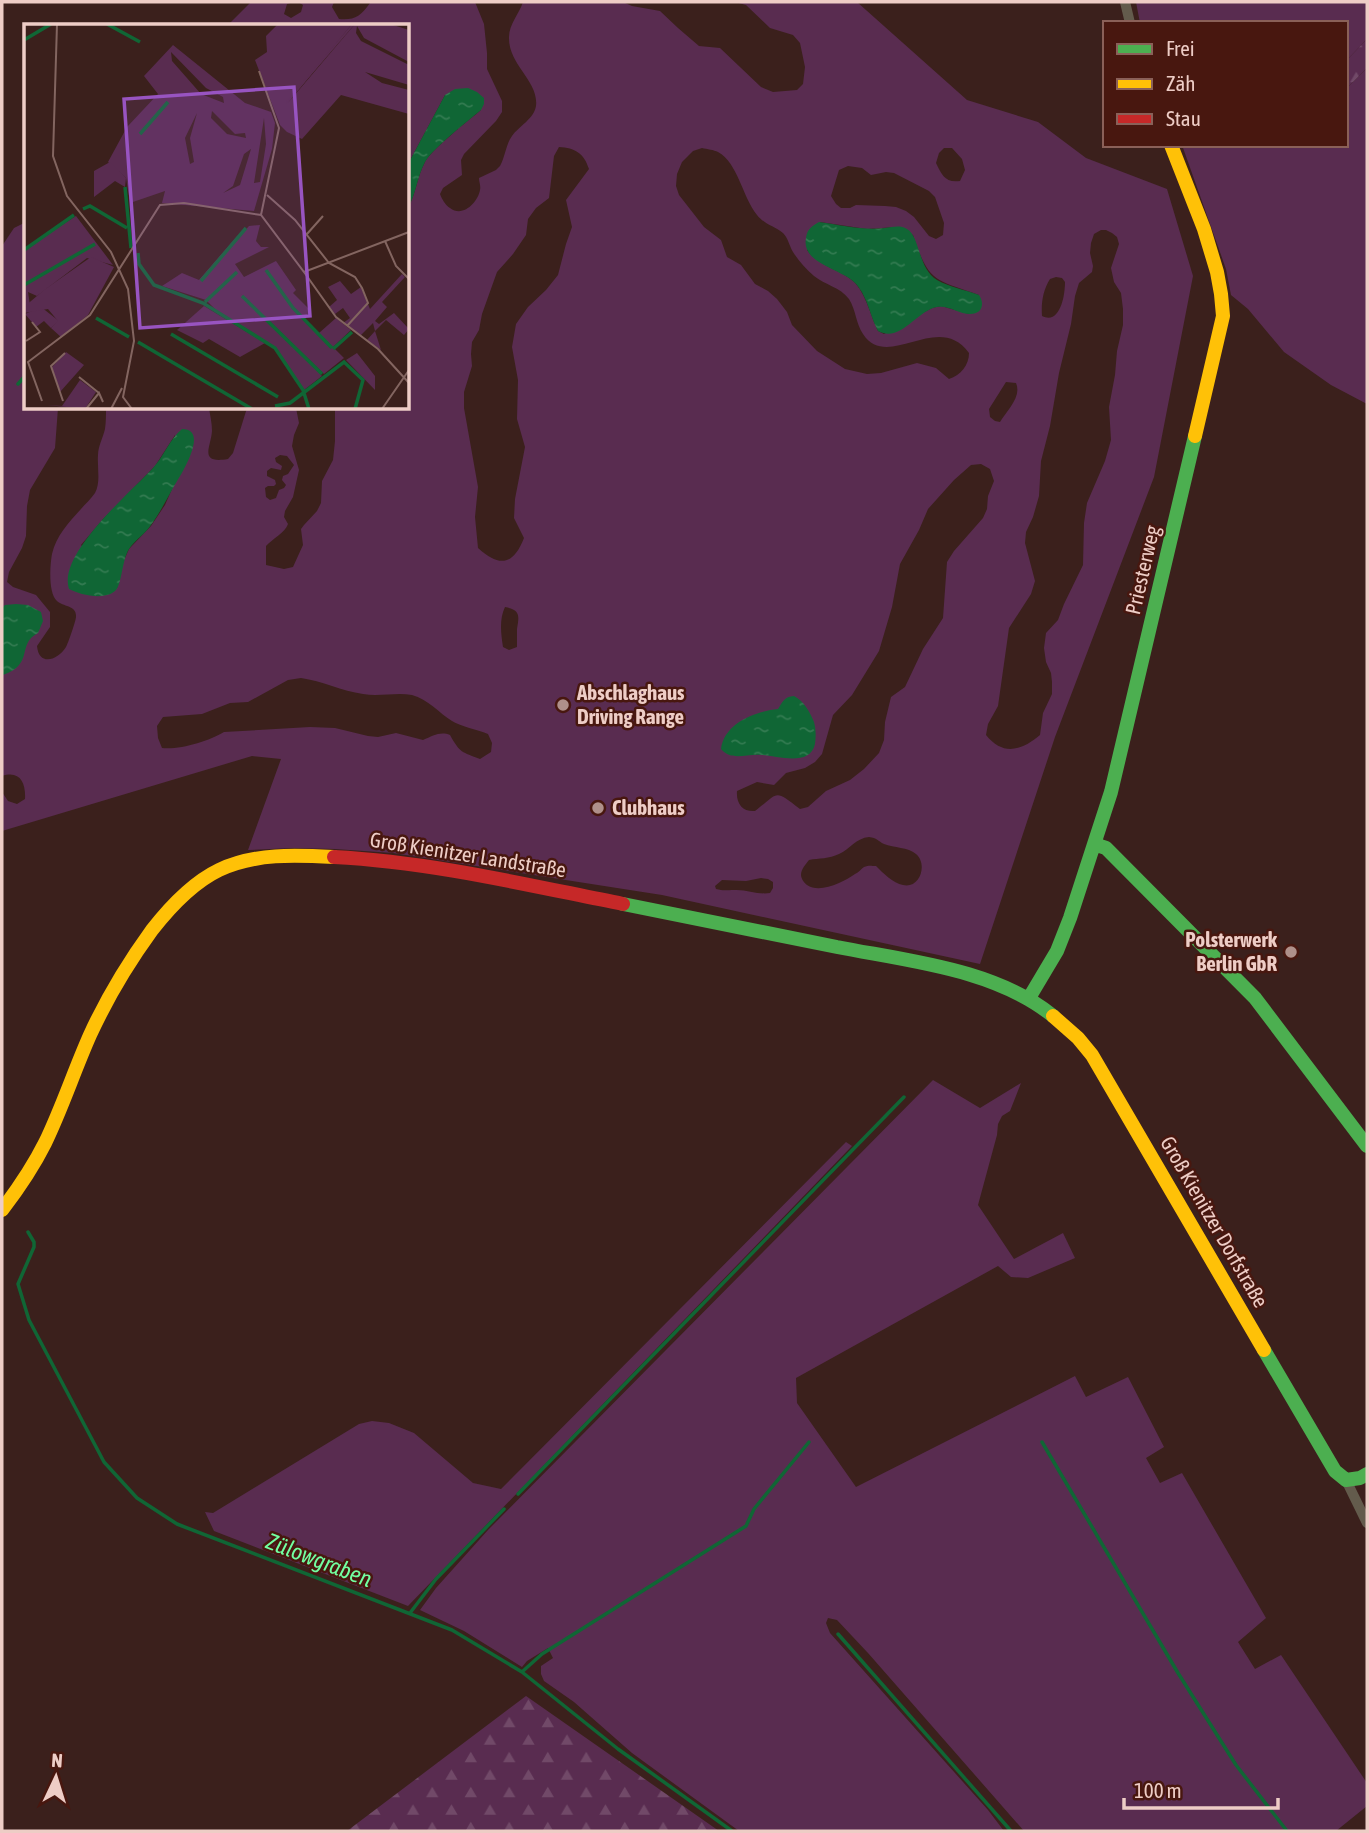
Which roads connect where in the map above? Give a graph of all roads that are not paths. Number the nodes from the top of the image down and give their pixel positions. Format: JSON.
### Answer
{"nodes":[{"id":1,"x":1125,"y":2,"type":"edge"},
{"id":2,"x":1130,"y":21,"type":"edge"},
{"id":3,"x":1172,"y":147,"type":"edge"},
{"id":4,"x":1094,"y":844,"type":"junction"},
{"id":5,"x":987,"y":979,"type":"joint"},
{"id":6,"x":1029,"y":998,"type":"junction"},
{"id":7,"x":1367,"y":1146,"type":"edge"},
{"id":8,"x":2,"y":1210,"type":"edge"},
{"id":9,"x":1367,"y":1474,"type":"edge"},
{"id":10,"x":1346,"y":1480,"type":"junction"},
{"id":11,"x":1367,"y":1523,"type":"edge"}],
"edges":[{"from":1,"to":2,"type":"street"},
{"from":3,"to":4,"type":"main road","name":"Priesterweg"},
{"from":4,"to":6,"type":"main road","name":"Priesterweg"},
{"from":4,"to":7,"type":"main road"},
{"from":5,"to":6,"type":"main road","name":"Groß Kienitzer Dorfstraße"},
{"from":5,"to":8,"type":"main road","name":"Groß Kienitzer Landstraße"},
{"from":6,"to":10,"type":"main road","name":"Groß Kienitzer Dorfstraße"},
{"from":9,"to":10,"type":"main road"},
{"from":10,"to":11,"type":"street","name":"Groß Kienitzer Dorfstraße"}]}
